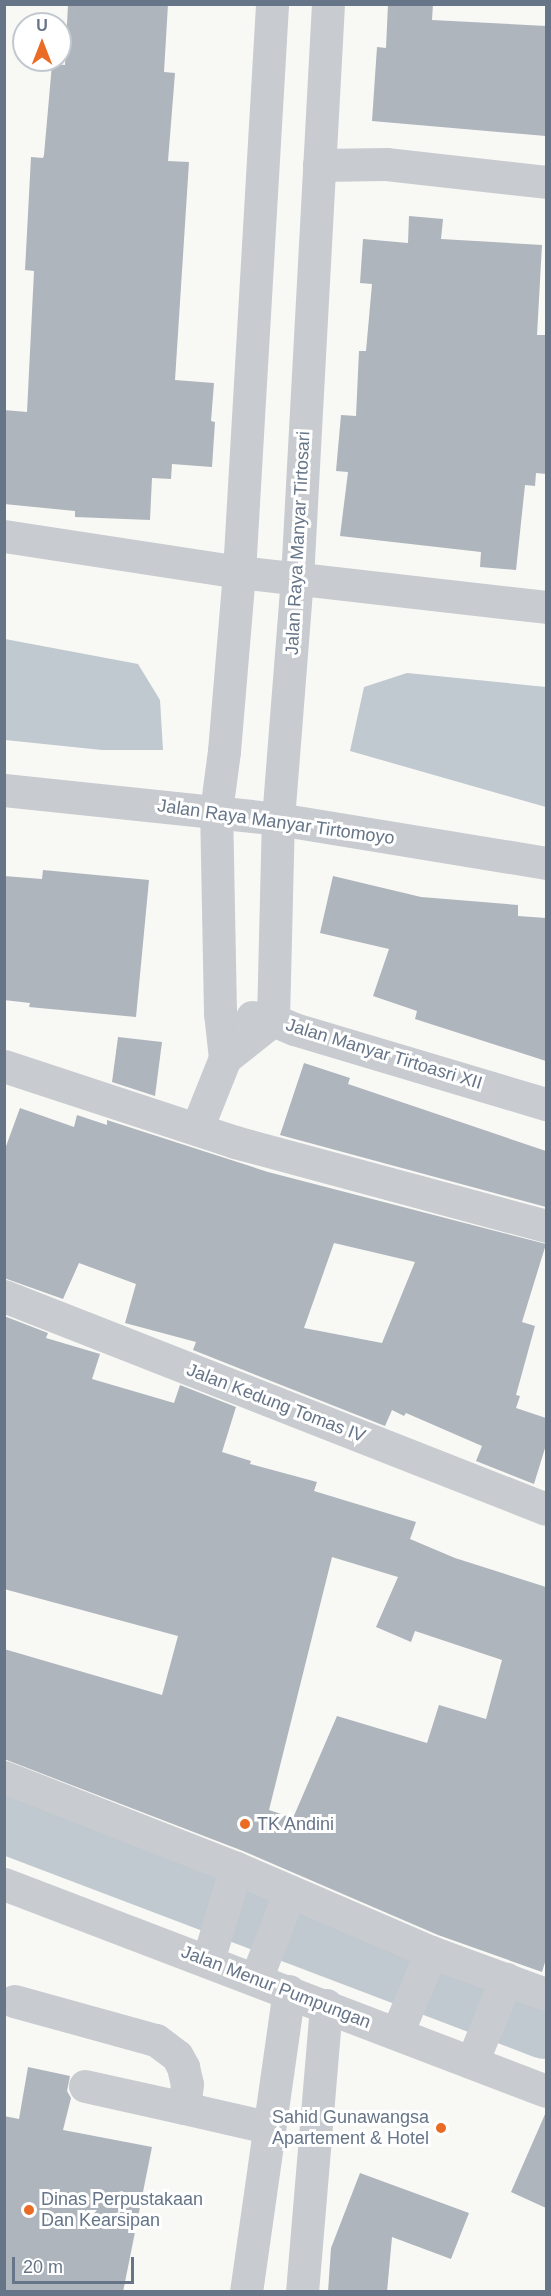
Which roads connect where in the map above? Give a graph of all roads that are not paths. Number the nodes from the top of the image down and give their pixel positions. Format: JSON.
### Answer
{"nodes":[{"id":1,"x":272,"y":4,"type":"edge"},
{"id":2,"x":328,"y":4,"type":"edge"},
{"id":3,"x":319,"y":165,"type":"junction"},
{"id":4,"x":546,"y":182,"type":"edge"},
{"id":5,"x":4,"y":536,"type":"edge"},
{"id":6,"x":239,"y":572,"type":"junction"},
{"id":7,"x":297,"y":578,"type":"junction"},
{"id":8,"x":546,"y":607,"type":"edge"},
{"id":9,"x":4,"y":790,"type":"edge"},
{"id":10,"x":216,"y":811,"type":"junction"},
{"id":11,"x":278,"y":819,"type":"junction"},
{"id":12,"x":546,"y":863,"type":"edge"},
{"id":13,"x":220,"y":1013,"type":"junction"},
{"id":14,"x":273,"y":1020,"type":"junction"},
{"id":15,"x":225,"y":1058,"type":"junction"},
{"id":16,"x":4,"y":1066,"type":"edge"},
{"id":17,"x":546,"y":1104,"type":"edge"},
{"id":18,"x":200,"y":1117,"type":"junction"},
{"id":19,"x":546,"y":1226,"type":"edge"},
{"id":20,"x":4,"y":1296,"type":"edge"},
{"id":21,"x":546,"y":1509,"type":"edge"},
{"id":22,"x":4,"y":1777,"type":"edge"},
{"id":23,"x":233,"y":1877,"type":"junction"},
{"id":24,"x":4,"y":1884,"type":"edge"},
{"id":25,"x":286,"y":1902,"type":"junction"},
{"id":26,"x":429,"y":1957,"type":"junction"},
{"id":27,"x":208,"y":1960,"type":"junction"},
{"id":28,"x":256,"y":1978,"type":"junction"},
{"id":29,"x":289,"y":1991,"type":"junction"},
{"id":30,"x":500,"y":1994,"type":"junction"},
{"id":31,"x":546,"y":1995,"type":"edge"},
{"id":32,"x":14,"y":2001,"type":"dead end"},
{"id":33,"x":326,"y":2005,"type":"junction"},
{"id":34,"x":397,"y":2033,"type":"junction"},
{"id":35,"x":472,"y":2062,"type":"junction"},
{"id":36,"x":85,"y":2086,"type":"dead end"},
{"id":37,"x":546,"y":2091,"type":"edge"},
{"id":38,"x":184,"y":2108,"type":"junction"},
{"id":39,"x":267,"y":2127,"type":"junction"},
{"id":40,"x":246,"y":2292,"type":"edge"},
{"id":41,"x":302,"y":2292,"type":"edge"}],
"edges":[{"from":1,"to":6,"type":"street"},
{"from":2,"to":3,"type":"street","name":"Jalan Raya Manyar Tirtosari"},
{"from":3,"to":4,"type":"street"},
{"from":3,"to":7,"type":"street","name":"Jalan Raya Manyar Tirtosari"},
{"from":5,"to":6,"type":"street"},
{"from":6,"to":7,"type":"street"},
{"from":6,"to":10,"type":"street"},
{"from":7,"to":8,"type":"street"},
{"from":7,"to":11,"type":"street","name":"Jalan Raya Manyar Tirtosari"},
{"from":9,"to":10,"type":"street","name":"Jalan Raya Manyar Tirtomoyo"},
{"from":10,"to":11,"type":"street","name":"Jalan Raya Manyar Tirtomoyo"},
{"from":10,"to":13,"type":"street"},
{"from":11,"to":12,"type":"street","name":"Jalan Raya Manyar Tirtomoyo"},
{"from":11,"to":14,"type":"street","name":"Jalan Raya Manyar Tirtosari"},
{"from":13,"to":14,"type":"street","name":"Jalan Manyar Tirtoasri XII"},
{"from":13,"to":15,"type":"street"},
{"from":14,"to":15,"type":"street"},
{"from":14,"to":17,"type":"street","name":"Jalan Manyar Tirtoasri XII"},
{"from":15,"to":18,"type":"street"},
{"from":16,"to":18,"type":"street"},
{"from":18,"to":19,"type":"street"},
{"from":20,"to":21,"type":"street","name":"Jalan Kedung Tomas IV"},
{"from":22,"to":23,"type":"street"},
{"from":23,"to":25,"type":"street"},
{"from":23,"to":27,"type":"street"},
{"from":24,"to":27,"type":"street","name":"Jalan Menur Pumpungan"},
{"from":25,"to":26,"type":"street"},
{"from":25,"to":28,"type":"street"},
{"from":26,"to":30,"type":"street"},
{"from":26,"to":34,"type":"street"},
{"from":27,"to":28,"type":"street","name":"Jalan Menur Pumpungan"},
{"from":28,"to":29,"type":"street","name":"Jalan Menur Pumpungan"},
{"from":29,"to":33,"type":"street","name":"Jalan Menur Pumpungan"},
{"from":29,"to":39,"type":"street"},
{"from":30,"to":31,"type":"street"},
{"from":30,"to":35,"type":"street"},
{"from":32,"to":38,"type":"street"},
{"from":33,"to":34,"type":"street","name":"Jalan Menur Pumpungan"},
{"from":33,"to":41,"type":"street"},
{"from":34,"to":35,"type":"street","name":"Jalan Menur Pumpungan"},
{"from":35,"to":37,"type":"street","name":"Jalan Menur Pumpungan"},
{"from":36,"to":38,"type":"street"},
{"from":38,"to":39,"type":"street"},
{"from":39,"to":40,"type":"street"}]}
